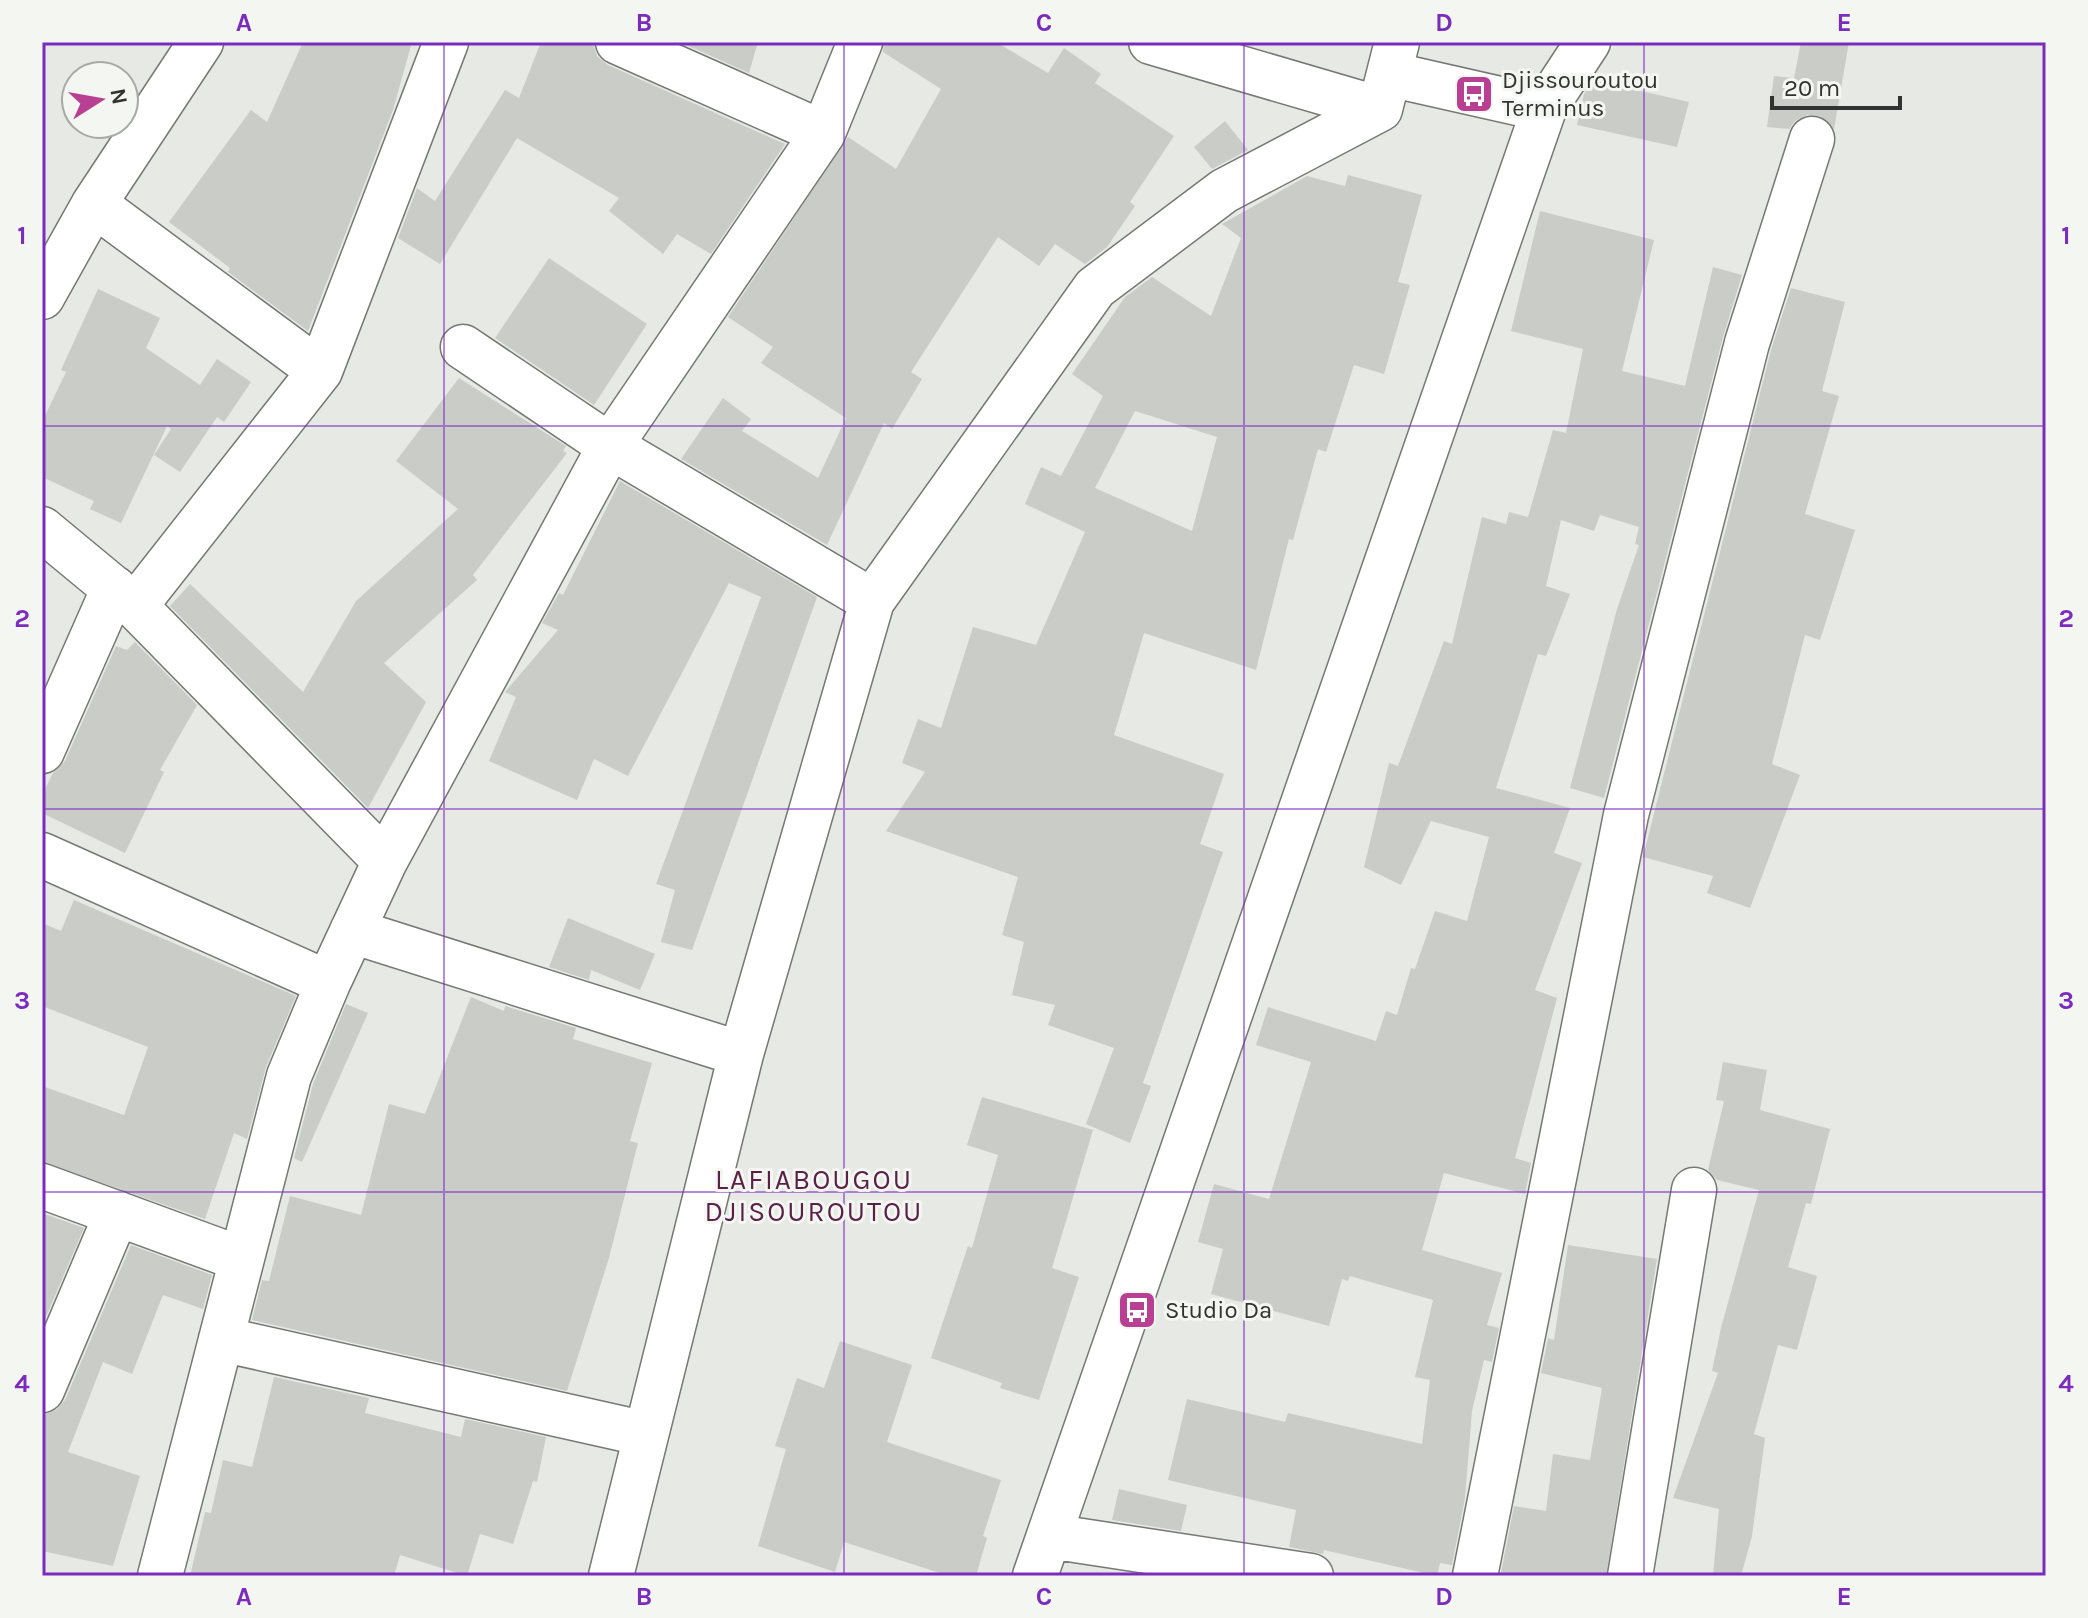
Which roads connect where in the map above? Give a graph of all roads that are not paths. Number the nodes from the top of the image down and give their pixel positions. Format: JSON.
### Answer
{"nodes":[{"id":1,"x":201,"y":42,"type":"edge"},
{"id":2,"x":446,"y":42,"type":"edge"},
{"id":3,"x":618,"y":42,"type":"edge"},
{"id":4,"x":860,"y":42,"type":"edge"},
{"id":5,"x":1151,"y":42,"type":"edge"},
{"id":6,"x":1588,"y":42,"type":"edge"},
{"id":7,"x":1389,"y":75,"type":"edge"},
{"id":8,"x":1544,"y":109,"type":"junction"},
{"id":9,"x":823,"y":133,"type":"junction"},
{"id":10,"x":1812,"y":139,"type":"dead end"},
{"id":11,"x":94,"y":204,"type":"junction"},
{"id":12,"x":42,"y":297,"type":"edge"},
{"id":13,"x":463,"y":347,"type":"dead end"},
{"id":14,"x":320,"y":371,"type":"junction"},
{"id":15,"x":610,"y":446,"type":"junction"},
{"id":16,"x":42,"y":529,"type":"edge"},
{"id":17,"x":124,"y":597,"type":"junction"},
{"id":18,"x":872,"y":601,"type":"junction"},
{"id":19,"x":42,"y":751,"type":"edge"},
{"id":20,"x":42,"y":855,"type":"edge"},
{"id":21,"x":385,"y":861,"type":"junction"},
{"id":22,"x":352,"y":931,"type":"junction"},
{"id":23,"x":328,"y":983,"type":"junction"},
{"id":24,"x":741,"y":1054,"type":"junction"},
{"id":25,"x":42,"y":1186,"type":"edge"},
{"id":26,"x":1694,"y":1190,"type":"dead end"},
{"id":27,"x":117,"y":1213,"type":"junction"},
{"id":28,"x":241,"y":1259,"type":"junction"},
{"id":29,"x":221,"y":1339,"type":"junction"},
{"id":30,"x":42,"y":1390,"type":"edge"},
{"id":31,"x":646,"y":1434,"type":"junction"},
{"id":32,"x":1042,"y":1556,"type":"edge"},
{"id":33,"x":160,"y":1576,"type":"edge"},
{"id":34,"x":611,"y":1576,"type":"edge"},
{"id":35,"x":1311,"y":1576,"type":"edge"},
{"id":36,"x":1475,"y":1576,"type":"edge"},
{"id":37,"x":1630,"y":1576,"type":"edge"}],
"edges":[{"from":1,"to":11,"type":"street"},
{"from":2,"to":14,"type":"street"},
{"from":3,"to":9,"type":"street"},
{"from":4,"to":9,"type":"street"},
{"from":5,"to":7,"type":"street"},
{"from":6,"to":8,"type":"street"},
{"from":7,"to":8,"type":"street"},
{"from":7,"to":18,"type":"street"},
{"from":8,"to":32,"type":"street"},
{"from":9,"to":15,"type":"street"},
{"from":10,"to":36,"type":"street"},
{"from":11,"to":12,"type":"street"},
{"from":11,"to":14,"type":"street"},
{"from":13,"to":15,"type":"street"},
{"from":14,"to":17,"type":"street"},
{"from":15,"to":18,"type":"street"},
{"from":15,"to":21,"type":"street"},
{"from":16,"to":17,"type":"street"},
{"from":17,"to":19,"type":"street"},
{"from":17,"to":21,"type":"street"},
{"from":18,"to":24,"type":"street"},
{"from":20,"to":23,"type":"street"},
{"from":21,"to":22,"type":"street"},
{"from":22,"to":23,"type":"street"},
{"from":22,"to":24,"type":"street"},
{"from":23,"to":28,"type":"street"},
{"from":24,"to":31,"type":"street"},
{"from":25,"to":27,"type":"street"},
{"from":26,"to":37,"type":"street"},
{"from":27,"to":28,"type":"street"},
{"from":27,"to":30,"type":"street"},
{"from":28,"to":29,"type":"street"},
{"from":29,"to":31,"type":"street"},
{"from":29,"to":33,"type":"street"},
{"from":31,"to":34,"type":"street"},
{"from":32,"to":35,"type":"street"}]}
